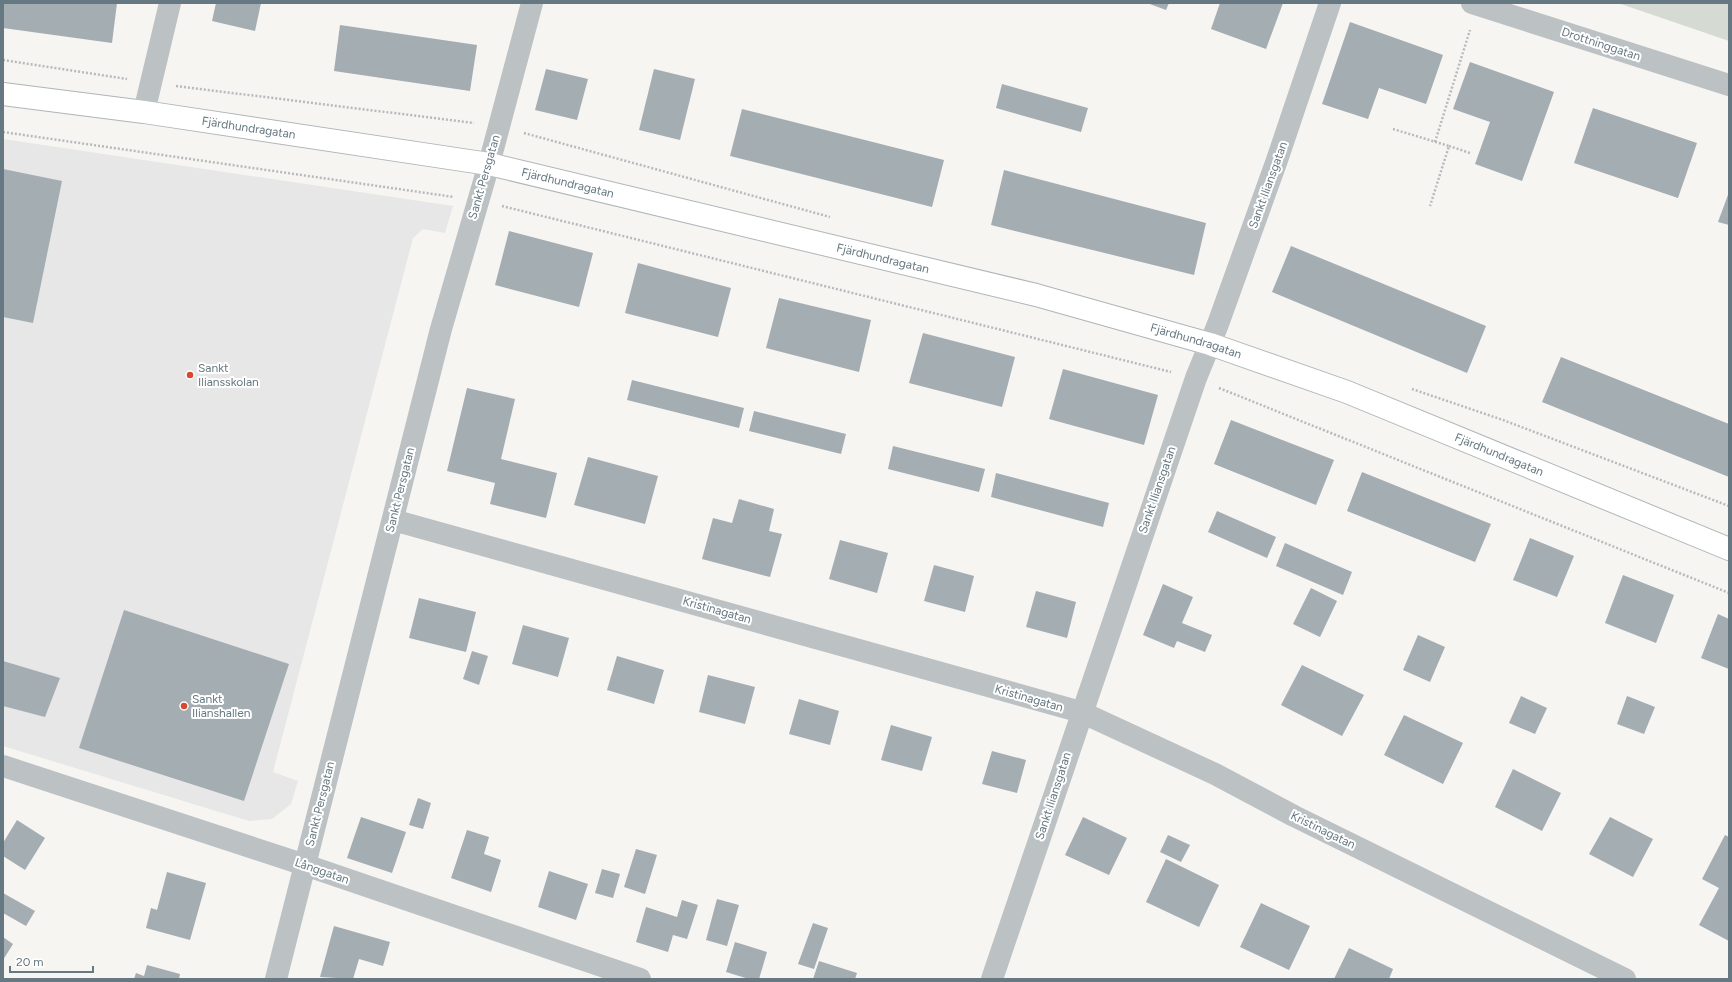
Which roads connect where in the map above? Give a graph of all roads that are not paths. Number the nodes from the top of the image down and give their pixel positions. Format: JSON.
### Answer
{"nodes":[{"id":1,"x":170,"y":3,"type":"edge"},
{"id":2,"x":532,"y":3,"type":"edge"},
{"id":3,"x":1330,"y":3,"type":"edge"},
{"id":4,"x":1475,"y":4,"type":"edge"},
{"id":5,"x":1729,"y":85,"type":"edge"},
{"id":6,"x":3,"y":94,"type":"edge"},
{"id":7,"x":144,"y":112,"type":"junction"},
{"id":8,"x":489,"y":164,"type":"junction"},
{"id":9,"x":1210,"y":344,"type":"junction"},
{"id":10,"x":393,"y":520,"type":"junction"},
{"id":11,"x":1729,"y":549,"type":"edge"},
{"id":12,"x":1081,"y":712,"type":"junction"},
{"id":13,"x":3,"y":766,"type":"edge"},
{"id":14,"x":305,"y":865,"type":"junction"},
{"id":15,"x":592,"y":972,"type":"edge"},
{"id":16,"x":276,"y":979,"type":"edge"},
{"id":17,"x":640,"y":979,"type":"edge"},
{"id":18,"x":992,"y":979,"type":"edge"},
{"id":19,"x":1625,"y":979,"type":"edge"}],
"edges":[{"from":1,"to":7,"type":"street"},
{"from":2,"to":8,"type":"street","name":"Sankt Persgatan"},
{"from":3,"to":9,"type":"street","name":"Sankt Iliansgatan"},
{"from":4,"to":5,"type":"street","name":"Drottninggatan"},
{"from":6,"to":7,"type":"main road","name":"Fjärdhundragatan"},
{"from":7,"to":8,"type":"main road","name":"Fjärdhundragatan"},
{"from":8,"to":9,"type":"main road","name":"Fjärdhundragatan"},
{"from":8,"to":10,"type":"street","name":"Sankt Persgatan"},
{"from":9,"to":11,"type":"main road","name":"Fjärdhundragatan"},
{"from":9,"to":12,"type":"street","name":"Sankt Iliansgatan"},
{"from":10,"to":12,"type":"street","name":"Kristinagatan"},
{"from":10,"to":14,"type":"street","name":"Sankt Persgatan"},
{"from":12,"to":18,"type":"street","name":"Sankt Iliansgatan"},
{"from":12,"to":19,"type":"street","name":"Kristinagatan"},
{"from":13,"to":14,"type":"street","name":"Långgatan"},
{"from":14,"to":15,"type":"street","name":"Långgatan"},
{"from":14,"to":16,"type":"street","name":"Sankt Persgatan"},
{"from":15,"to":17,"type":"street","name":"Långgatan"}]}
